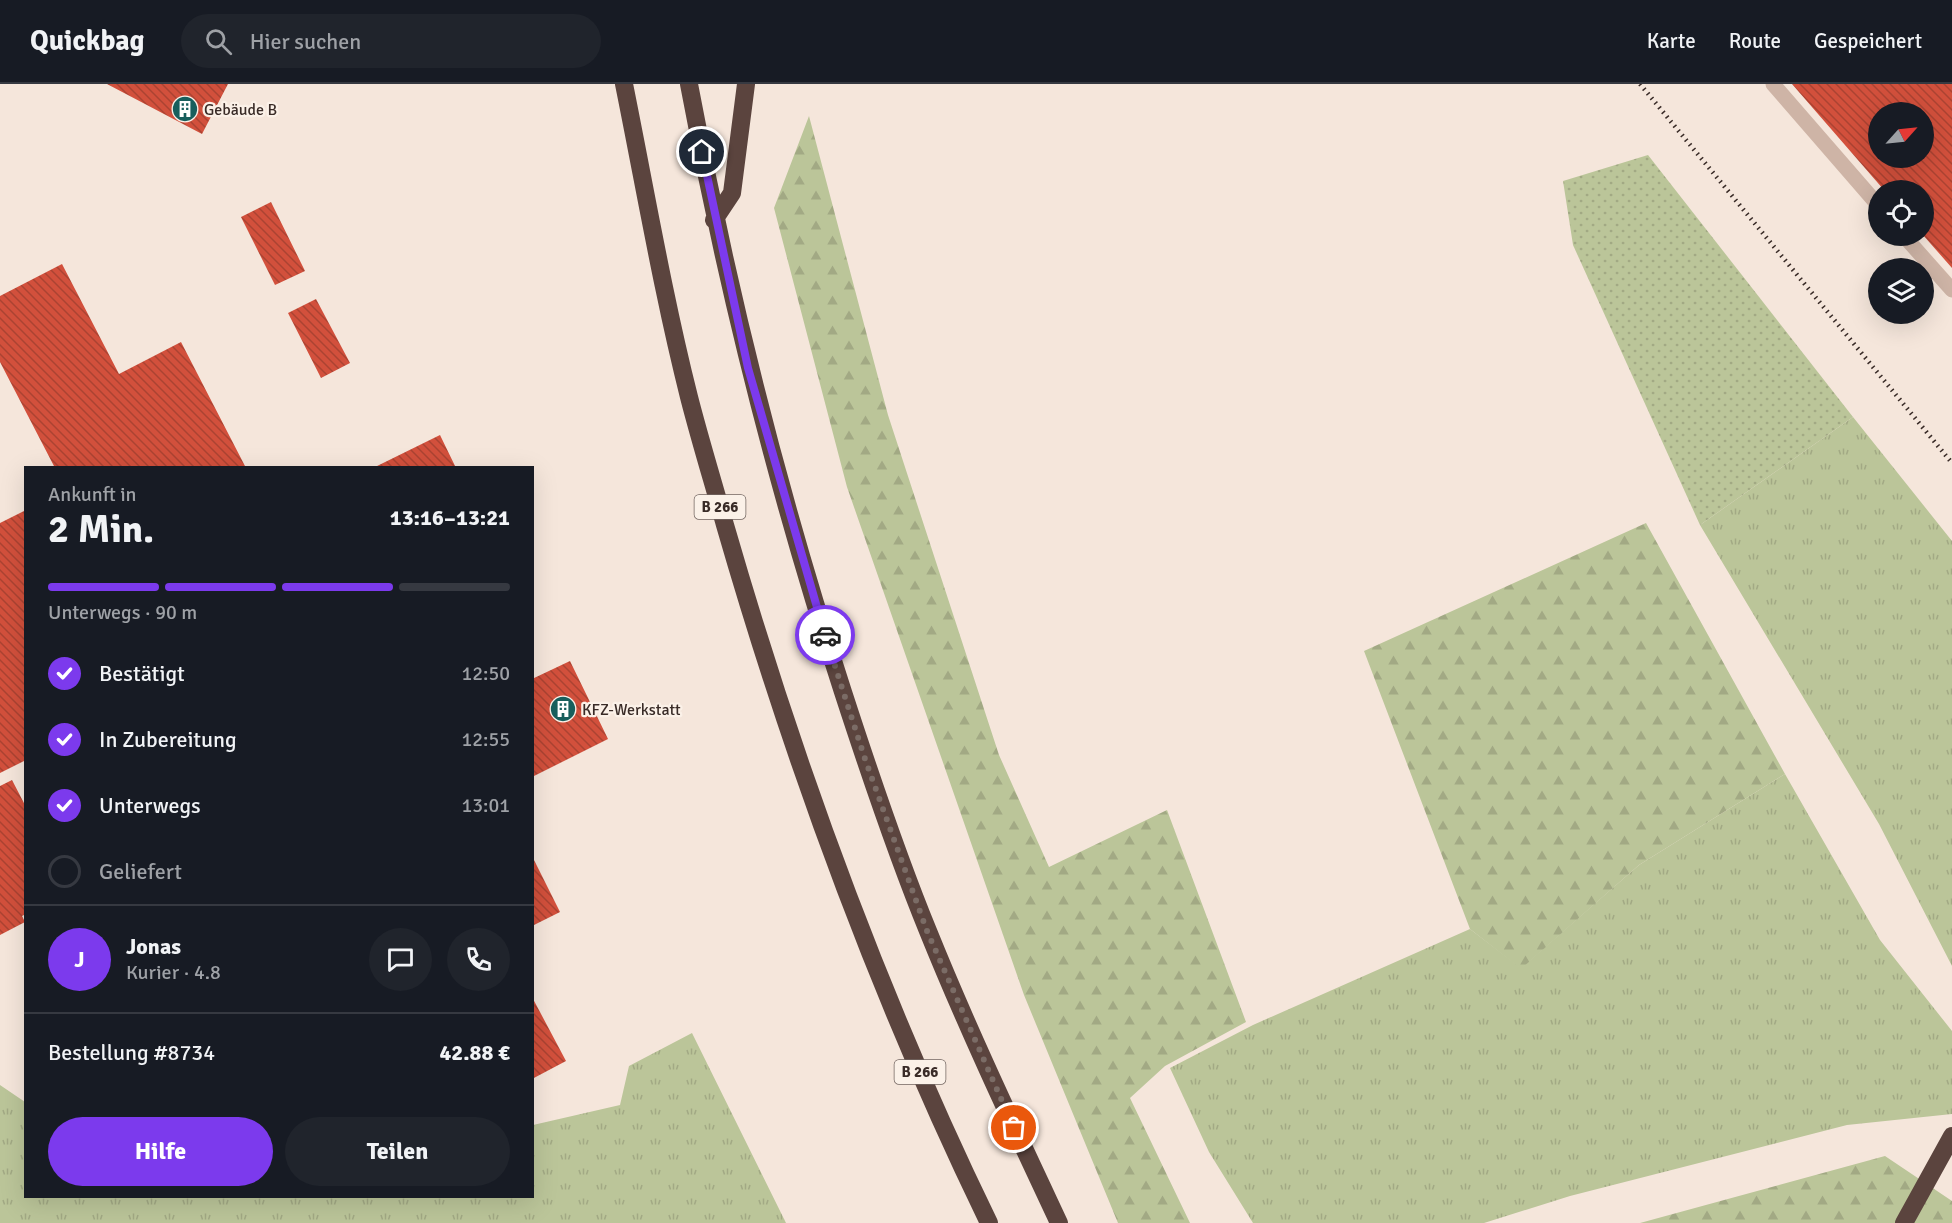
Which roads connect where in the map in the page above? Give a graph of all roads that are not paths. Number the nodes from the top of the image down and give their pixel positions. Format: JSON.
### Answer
{"nodes":[{"id":1,"x":624,"y":84,"type":"edge"},
{"id":2,"x":689,"y":84,"type":"edge"},
{"id":3,"x":746,"y":84,"type":"edge"},
{"id":4,"x":1773,"y":84,"type":"edge"},
{"id":5,"x":1868,"y":193,"type":"edge"},
{"id":6,"x":714,"y":220,"type":"junction"},
{"id":7,"x":1913,"y":246,"type":"edge"},
{"id":8,"x":1952,"y":290,"type":"edge"},
{"id":9,"x":1952,"y":1136,"type":"edge"},
{"id":10,"x":989,"y":1223,"type":"edge"},
{"id":11,"x":1059,"y":1223,"type":"edge"},
{"id":12,"x":1904,"y":1223,"type":"edge"}],
"edges":[{"from":1,"to":10,"type":"highway","number":"B 266"},
{"from":2,"to":6,"type":"highway"},
{"from":3,"to":6,"type":"highway"},
{"from":4,"to":5,"type":"lane"},
{"from":6,"to":11,"type":"highway"},
{"from":7,"to":8,"type":"lane"},
{"from":9,"to":12,"type":"highway"}]}
